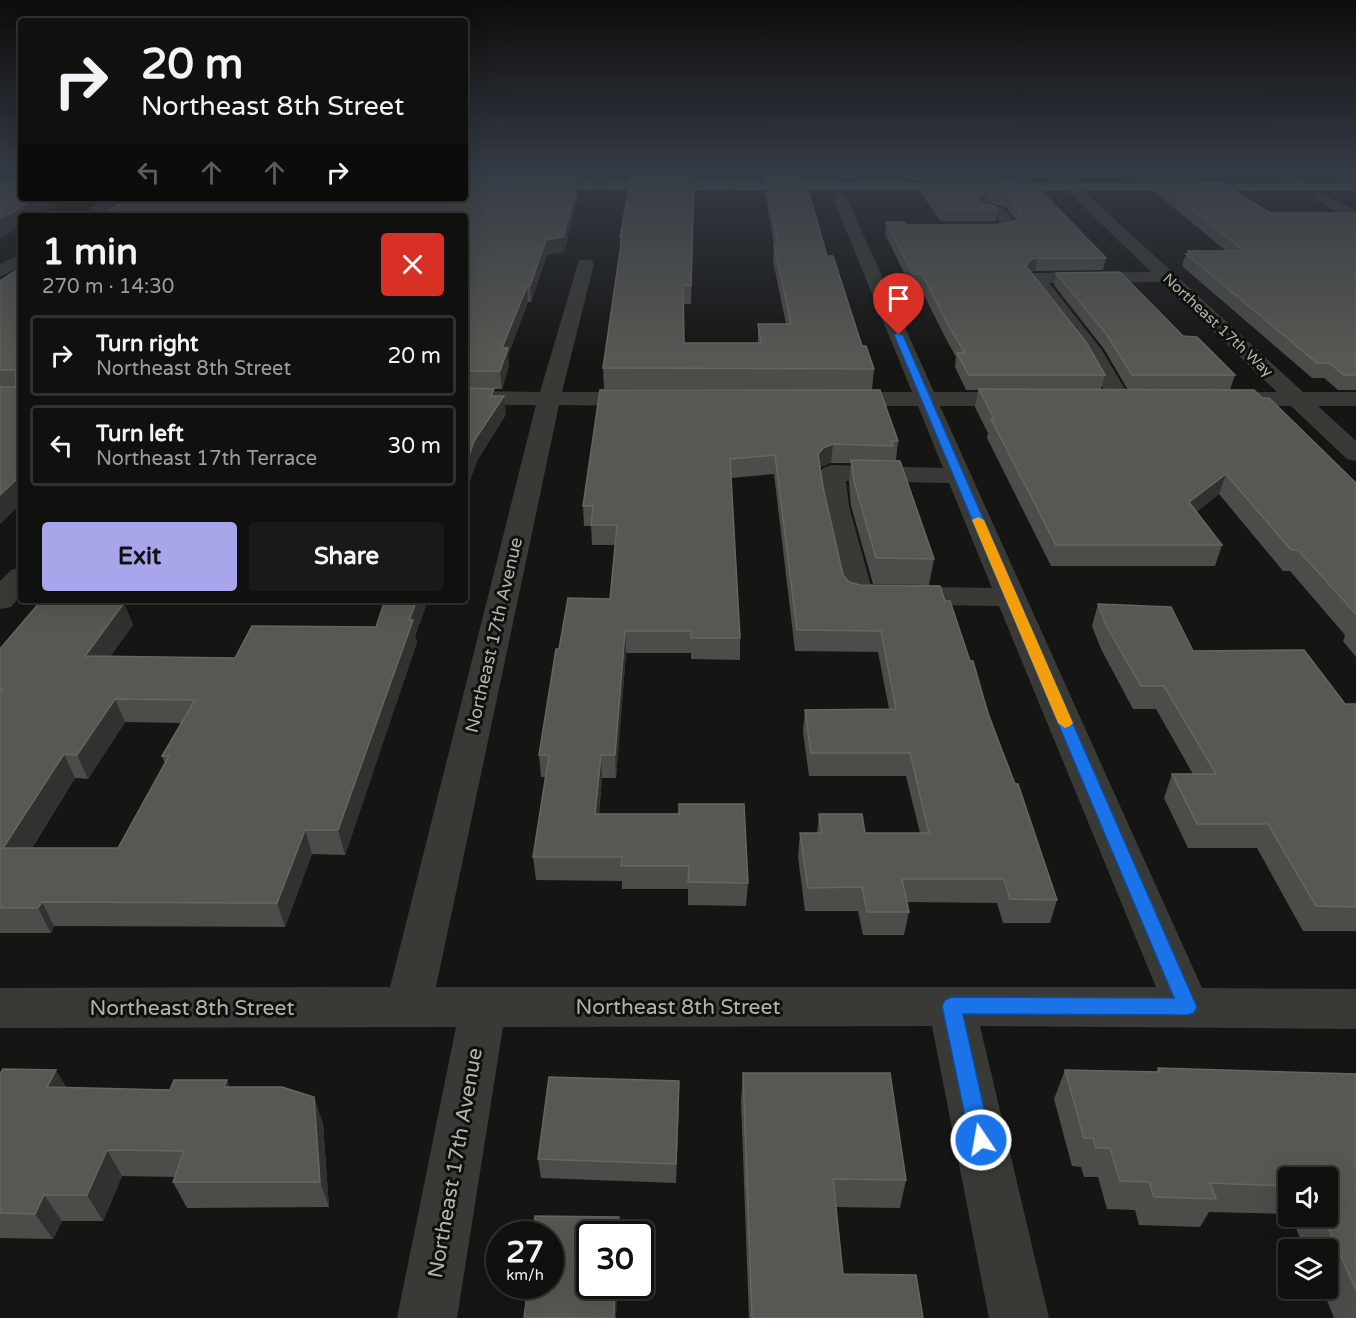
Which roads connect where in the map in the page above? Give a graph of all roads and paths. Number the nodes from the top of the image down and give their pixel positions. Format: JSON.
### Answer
{"nodes":[{"id":1,"x":861,"y":233,"type":"edge"},
{"id":2,"x":1119,"y":233,"type":"edge"},
{"id":3,"x":18,"y":261,"type":"edge"},
{"id":4,"x":585,"y":264,"type":"dead end"},
{"id":5,"x":0,"y":272,"type":"edge"},
{"id":6,"x":1167,"y":277,"type":"junction"},
{"id":7,"x":468,"y":398,"type":"edge"},
{"id":8,"x":549,"y":398,"type":"junction"},
{"id":9,"x":1295,"y":398,"type":"junction"},
{"id":10,"x":667,"y":399,"type":"edge"},
{"id":11,"x":820,"y":399,"type":"edge"},
{"id":12,"x":926,"y":399,"type":"junction"},
{"id":13,"x":1040,"y":399,"type":"edge"},
{"id":14,"x":1097,"y":399,"type":"edge"},
{"id":15,"x":1120,"y":399,"type":"junction"},
{"id":16,"x":1143,"y":399,"type":"edge"},
{"id":17,"x":1201,"y":399,"type":"edge"},
{"id":18,"x":1356,"y":399,"type":"edge"},
{"id":19,"x":1356,"y":454,"type":"edge"},
{"id":20,"x":959,"y":475,"type":"junction"},
{"id":21,"x":18,"y":579,"type":"edge"},
{"id":22,"x":1011,"y":597,"type":"junction"},
{"id":23,"x":0,"y":600,"type":"edge"},
{"id":24,"x":952,"y":1006,"type":"junction"},
{"id":25,"x":408,"y":1007,"type":"junction"},
{"id":26,"x":1187,"y":1007,"type":"junction"},
{"id":27,"x":0,"y":1008,"type":"edge"},
{"id":28,"x":483,"y":1008,"type":"junction"},
{"id":29,"x":1356,"y":1009,"type":"edge"},
{"id":30,"x":427,"y":1318,"type":"edge"},
{"id":31,"x":1019,"y":1318,"type":"edge"}],
"edges":[{"from":1,"to":12,"type":"street"},
{"from":2,"to":6,"type":"street","name":"Northeast 17th Way"},
{"from":3,"to":5,"type":"street"},
{"from":4,"to":8,"type":"street","name":"Northeast 17th Avenue"},
{"from":6,"to":9,"type":"street","name":"Northeast 17th Way"},
{"from":6,"to":15,"type":"street"},
{"from":7,"to":8,"type":"street"},
{"from":8,"to":10,"type":"street"},
{"from":8,"to":25,"type":"street","name":"Northeast 17th Avenue"},
{"from":9,"to":17,"type":"street"},
{"from":9,"to":18,"type":"street"},
{"from":9,"to":19,"type":"street","name":"Northeast 17th Way"},
{"from":11,"to":12,"type":"street"},
{"from":12,"to":13,"type":"street"},
{"from":12,"to":20,"type":"street"},
{"from":14,"to":15,"type":"street"},
{"from":15,"to":16,"type":"street"},
{"from":20,"to":22,"type":"street"},
{"from":20,"to":22,"type":"street"},
{"from":21,"to":23,"type":"street"},
{"from":22,"to":26,"type":"street"},
{"from":24,"to":26,"type":"street","name":"Northeast 8th Street"},
{"from":24,"to":28,"type":"street","name":"Northeast 8th Street"},
{"from":24,"to":31,"type":"street"},
{"from":25,"to":27,"type":"street","name":"Northeast 8th Street"},
{"from":25,"to":28,"type":"street","name":"Northeast 8th Street"},
{"from":26,"to":29,"type":"street","name":"Northeast 8th Street"},
{"from":28,"to":30,"type":"street","name":"Northeast 17th Avenue"}]}
